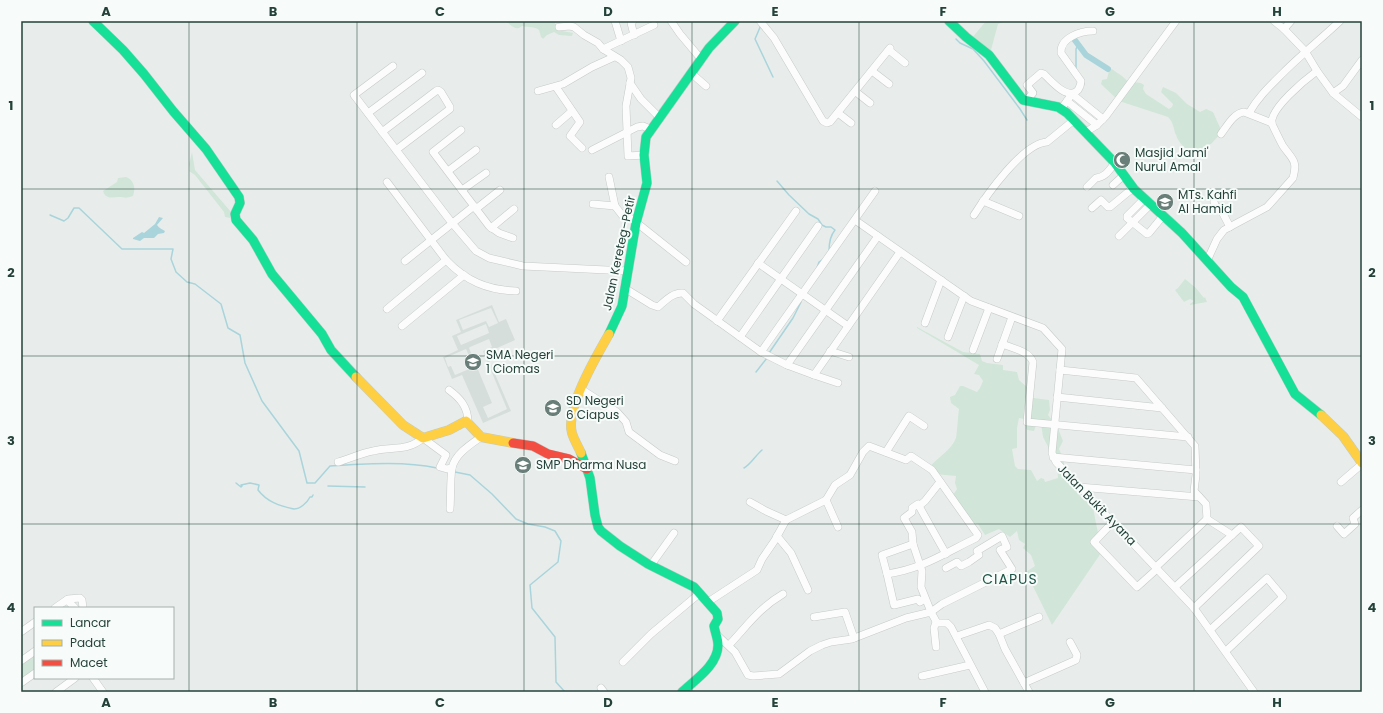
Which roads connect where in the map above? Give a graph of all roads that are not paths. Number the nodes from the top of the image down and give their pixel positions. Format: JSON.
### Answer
{"nodes":[{"id":1,"x":93,"y":21,"type":"edge"},
{"id":2,"x":615,"y":21,"type":"edge"},
{"id":3,"x":633,"y":21,"type":"edge"},
{"id":4,"x":671,"y":21,"type":"edge"},
{"id":5,"x":735,"y":21,"type":"edge"},
{"id":6,"x":949,"y":21,"type":"edge"},
{"id":7,"x":1176,"y":21,"type":"edge"},
{"id":8,"x":1274,"y":21,"type":"edge"},
{"id":9,"x":1291,"y":21,"type":"edge"},
{"id":10,"x":1340,"y":21,"type":"edge"},
{"id":11,"x":763,"y":24,"type":"edge"},
{"id":12,"x":654,"y":25,"type":"dead end"},
{"id":13,"x":559,"y":27,"type":"dead end"},
{"id":14,"x":1284,"y":29,"type":"junction"},
{"id":15,"x":1093,"y":31,"type":"dead end"},
{"id":16,"x":634,"y":34,"type":"junction"},
{"id":17,"x":621,"y":41,"type":"junction"},
{"id":18,"x":603,"y":49,"type":"junction"},
{"id":19,"x":1305,"y":51,"type":"junction"},
{"id":20,"x":614,"y":56,"type":"junction"},
{"id":21,"x":701,"y":58,"type":"junction"},
{"id":22,"x":1362,"y":60,"type":"edge"},
{"id":23,"x":905,"y":63,"type":"dead end"},
{"id":24,"x":393,"y":66,"type":"dead end"},
{"id":25,"x":872,"y":71,"type":"junction"},
{"id":26,"x":1317,"y":71,"type":"junction"},
{"id":27,"x":422,"y":73,"type":"dead end"},
{"id":28,"x":691,"y":73,"type":"junction"},
{"id":29,"x":630,"y":83,"type":"junction"},
{"id":30,"x":890,"y":84,"type":"dead end"},
{"id":31,"x":706,"y":86,"type":"dead end"},
{"id":32,"x":556,"y":87,"type":"junction"},
{"id":33,"x":538,"y":91,"type":"dead end"},
{"id":34,"x":856,"y":92,"type":"junction"},
{"id":35,"x":1333,"y":93,"type":"junction"},
{"id":36,"x":1072,"y":94,"type":"junction"},
{"id":37,"x":1026,"y":101,"type":"junction"},
{"id":38,"x":1067,"y":101,"type":"junction"},
{"id":39,"x":870,"y":103,"type":"dead end"},
{"id":40,"x":1061,"y":109,"type":"junction"},
{"id":41,"x":571,"y":112,"type":"junction"},
{"id":42,"x":368,"y":113,"type":"junction"},
{"id":43,"x":838,"y":113,"type":"junction"},
{"id":44,"x":1249,"y":113,"type":"junction"},
{"id":45,"x":1362,"y":117,"type":"edge"},
{"id":46,"x":659,"y":118,"type":"junction"},
{"id":47,"x":1103,"y":119,"type":"junction"},
{"id":48,"x":1074,"y":120,"type":"junction"},
{"id":49,"x":851,"y":123,"type":"dead end"},
{"id":50,"x":1272,"y":123,"type":"junction"},
{"id":51,"x":556,"y":125,"type":"dead end"},
{"id":52,"x":1096,"y":125,"type":"junction"},
{"id":53,"x":650,"y":129,"type":"junction"},
{"id":54,"x":461,"y":130,"type":"dead end"},
{"id":55,"x":382,"y":132,"type":"junction"},
{"id":56,"x":626,"y":132,"type":"junction"},
{"id":57,"x":1086,"y":132,"type":"junction"},
{"id":58,"x":1221,"y":134,"type":"dead end"},
{"id":59,"x":582,"y":148,"type":"dead end"},
{"id":60,"x":396,"y":150,"type":"junction"},
{"id":61,"x":476,"y":150,"type":"dead end"},
{"id":62,"x":592,"y":150,"type":"dead end"},
{"id":63,"x":644,"y":155,"type":"junction"},
{"id":64,"x":1115,"y":163,"type":"junction"},
{"id":65,"x":448,"y":171,"type":"junction"},
{"id":66,"x":486,"y":172,"type":"dead end"},
{"id":67,"x":1124,"y":175,"type":"junction"},
{"id":68,"x":609,"y":177,"type":"dead end"},
{"id":69,"x":387,"y":182,"type":"dead end"},
{"id":70,"x":1113,"y":185,"type":"dead end"},
{"id":71,"x":1087,"y":186,"type":"dead end"},
{"id":72,"x":1133,"y":188,"type":"junction"},
{"id":73,"x":462,"y":190,"type":"junction"},
{"id":74,"x":500,"y":190,"type":"dead end"},
{"id":75,"x":875,"y":191,"type":"dead end"},
{"id":76,"x":983,"y":201,"type":"junction"},
{"id":77,"x":1147,"y":202,"type":"junction"},
{"id":78,"x":1214,"y":202,"type":"dead end"},
{"id":79,"x":593,"y":204,"type":"dead end"},
{"id":80,"x":615,"y":206,"type":"junction"},
{"id":81,"x":475,"y":207,"type":"junction"},
{"id":82,"x":1092,"y":208,"type":"dead end"},
{"id":83,"x":514,"y":209,"type":"dead end"},
{"id":84,"x":796,"y":211,"type":"dead end"},
{"id":85,"x":974,"y":215,"type":"dead end"},
{"id":86,"x":1019,"y":216,"type":"dead end"},
{"id":87,"x":1163,"y":216,"type":"junction"},
{"id":88,"x":855,"y":220,"type":"junction"},
{"id":89,"x":1133,"y":222,"type":"junction"},
{"id":90,"x":452,"y":223,"type":"junction"},
{"id":91,"x":636,"y":223,"type":"junction"},
{"id":92,"x":818,"y":226,"type":"dead end"},
{"id":93,"x":1230,"y":227,"type":"junction"},
{"id":94,"x":491,"y":228,"type":"junction"},
{"id":95,"x":878,"y":236,"type":"junction"},
{"id":96,"x":1119,"y":236,"type":"dead end"},
{"id":97,"x":513,"y":238,"type":"dead end"},
{"id":98,"x":431,"y":240,"type":"junction"},
{"id":99,"x":900,"y":252,"type":"junction"},
{"id":100,"x":446,"y":260,"type":"junction"},
{"id":101,"x":404,"y":261,"type":"dead end"},
{"id":102,"x":1207,"y":261,"type":"junction"},
{"id":103,"x":686,"y":262,"type":"dead end"},
{"id":104,"x":758,"y":263,"type":"junction"},
{"id":105,"x":628,"y":271,"type":"junction"},
{"id":106,"x":464,"y":275,"type":"junction"},
{"id":107,"x":780,"y":279,"type":"junction"},
{"id":108,"x":941,"y":280,"type":"junction"},
{"id":109,"x":626,"y":289,"type":"junction"},
{"id":110,"x":516,"y":291,"type":"dead end"},
{"id":111,"x":802,"y":295,"type":"junction"},
{"id":112,"x":964,"y":296,"type":"junction"},
{"id":113,"x":989,"y":308,"type":"junction"},
{"id":114,"x":387,"y":309,"type":"dead end"},
{"id":115,"x":825,"y":311,"type":"junction"},
{"id":116,"x":1012,"y":317,"type":"junction"},
{"id":117,"x":718,"y":321,"type":"junction"},
{"id":118,"x":925,"y":323,"type":"dead end"},
{"id":119,"x":402,"y":326,"type":"dead end"},
{"id":120,"x":848,"y":326,"type":"junction"},
{"id":121,"x":740,"y":337,"type":"junction"},
{"id":122,"x":948,"y":337,"type":"dead end"},
{"id":123,"x":1002,"y":344,"type":"junction"},
{"id":124,"x":972,"y":350,"type":"dead end"},
{"id":125,"x":830,"y":351,"type":"junction"},
{"id":126,"x":761,"y":352,"type":"junction"},
{"id":127,"x":849,"y":357,"type":"dead end"},
{"id":128,"x":997,"y":359,"type":"dead end"},
{"id":129,"x":787,"y":365,"type":"junction"},
{"id":130,"x":1060,"y":370,"type":"junction"},
{"id":131,"x":814,"y":374,"type":"junction"},
{"id":132,"x":838,"y":383,"type":"dead end"},
{"id":133,"x":581,"y":389,"type":"junction"},
{"id":134,"x":450,"y":390,"type":"dead end"},
{"id":135,"x":1057,"y":397,"type":"junction"},
{"id":136,"x":1162,"y":408,"type":"junction"},
{"id":137,"x":468,"y":422,"type":"junction"},
{"id":138,"x":1054,"y":424,"type":"junction"},
{"id":139,"x":924,"y":426,"type":"dead end"},
{"id":140,"x":481,"y":437,"type":"junction"},
{"id":141,"x":1188,"y":437,"type":"junction"},
{"id":142,"x":424,"y":438,"type":"junction"},
{"id":143,"x":886,"y":452,"type":"junction"},
{"id":144,"x":1053,"y":457,"type":"junction"},
{"id":145,"x":675,"y":461,"type":"dead end"},
{"id":146,"x":338,"y":462,"type":"dead end"},
{"id":147,"x":1362,"y":464,"type":"edge"},
{"id":148,"x":587,"y":469,"type":"junction"},
{"id":149,"x":1196,"y":470,"type":"junction"},
{"id":150,"x":452,"y":472,"type":"junction"},
{"id":151,"x":940,"y":482,"type":"junction"},
{"id":152,"x":1342,"y":482,"type":"dead end"},
{"id":153,"x":1079,"y":487,"type":"junction"},
{"id":154,"x":1199,"y":497,"type":"junction"},
{"id":155,"x":826,"y":500,"type":"junction"},
{"id":156,"x":750,"y":502,"type":"dead end"},
{"id":157,"x":919,"y":506,"type":"junction"},
{"id":158,"x":450,"y":509,"type":"dead end"},
{"id":159,"x":1362,"y":510,"type":"edge"},
{"id":160,"x":786,"y":520,"type":"junction"},
{"id":161,"x":1207,"y":520,"type":"junction"},
{"id":162,"x":1113,"y":522,"type":"junction"},
{"id":163,"x":1337,"y":526,"type":"dead end"},
{"id":164,"x":838,"y":527,"type":"dead end"},
{"id":165,"x":674,"y":533,"type":"dead end"},
{"id":166,"x":1232,"y":535,"type":"junction"},
{"id":167,"x":777,"y":536,"type":"junction"},
{"id":168,"x":913,"y":544,"type":"junction"},
{"id":169,"x":946,"y":554,"type":"junction"},
{"id":170,"x":651,"y":565,"type":"junction"},
{"id":171,"x":921,"y":566,"type":"junction"},
{"id":172,"x":946,"y":568,"type":"dead end"},
{"id":173,"x":1157,"y":568,"type":"junction"},
{"id":174,"x":887,"y":574,"type":"junction"},
{"id":175,"x":1175,"y":587,"type":"junction"},
{"id":176,"x":808,"y":590,"type":"dead end"},
{"id":177,"x":700,"y":593,"type":"junction"},
{"id":178,"x":783,"y":594,"type":"dead end"},
{"id":179,"x":925,"y":599,"type":"junction"},
{"id":180,"x":67,"y":600,"type":"junction"},
{"id":181,"x":708,"y":602,"type":"junction"},
{"id":182,"x":56,"y":607,"type":"edge"},
{"id":183,"x":74,"y":607,"type":"edge"},
{"id":184,"x":83,"y":607,"type":"edge"},
{"id":185,"x":1194,"y":608,"type":"junction"},
{"id":186,"x":931,"y":612,"type":"junction"},
{"id":187,"x":814,"y":617,"type":"dead end"},
{"id":188,"x":1038,"y":617,"type":"dead end"},
{"id":189,"x":936,"y":622,"type":"junction"},
{"id":190,"x":34,"y":623,"type":"edge"},
{"id":191,"x":1210,"y":630,"type":"junction"},
{"id":192,"x":21,"y":632,"type":"edge"},
{"id":193,"x":999,"y":634,"type":"junction"},
{"id":194,"x":717,"y":635,"type":"junction"},
{"id":195,"x":957,"y":636,"type":"junction"},
{"id":196,"x":854,"y":638,"type":"junction"},
{"id":197,"x":1070,"y":642,"type":"dead end"},
{"id":198,"x":729,"y":645,"type":"junction"},
{"id":199,"x":936,"y":647,"type":"dead end"},
{"id":200,"x":1226,"y":651,"type":"junction"},
{"id":201,"x":34,"y":652,"type":"edge"},
{"id":202,"x":21,"y":661,"type":"edge"},
{"id":203,"x":623,"y":662,"type":"dead end"},
{"id":204,"x":970,"y":665,"type":"junction"},
{"id":205,"x":34,"y":674,"type":"edge"},
{"id":206,"x":922,"y":676,"type":"dead end"},
{"id":207,"x":74,"y":679,"type":"edge"},
{"id":208,"x":94,"y":679,"type":"edge"},
{"id":209,"x":97,"y":679,"type":"edge"},
{"id":210,"x":21,"y":683,"type":"edge"},
{"id":211,"x":1024,"y":683,"type":"junction"},
{"id":212,"x":101,"y":690,"type":"edge"},
{"id":213,"x":56,"y":692,"type":"edge"},
{"id":214,"x":682,"y":692,"type":"edge"},
{"id":215,"x":986,"y":692,"type":"edge"},
{"id":216,"x":1029,"y":692,"type":"edge"},
{"id":217,"x":1254,"y":692,"type":"edge"}],
"edges":[{"from":1,"to":142,"type":"street"},
{"from":2,"to":17,"type":"street"},
{"from":3,"to":16,"type":"street"},
{"from":4,"to":21,"type":"street"},
{"from":5,"to":21,"type":"street","name":"Jalan Kereteg–Petir"},
{"from":6,"to":37,"type":"street"},
{"from":7,"to":47,"type":"street"},
{"from":8,"to":14,"type":"street"},
{"from":9,"to":14,"type":"street"},
{"from":10,"to":19,"type":"street"},
{"from":11,"to":43,"type":"street"},
{"from":12,"to":16,"type":"street"},
{"from":13,"to":18,"type":"street"},
{"from":14,"to":19,"type":"street"},
{"from":15,"to":36,"type":"street"},
{"from":16,"to":17,"type":"street"},
{"from":17,"to":18,"type":"street"},
{"from":18,"to":20,"type":"street"},
{"from":19,"to":26,"type":"street"},
{"from":19,"to":44,"type":"street"},
{"from":20,"to":29,"type":"street"},
{"from":20,"to":32,"type":"street"},
{"from":21,"to":28,"type":"street","name":"Jalan Kereteg–Petir"},
{"from":22,"to":35,"type":"street"},
{"from":23,"to":25,"type":"street"},
{"from":24,"to":42,"type":"street"},
{"from":25,"to":30,"type":"street"},
{"from":25,"to":34,"type":"street"},
{"from":26,"to":35,"type":"street"},
{"from":26,"to":50,"type":"street"},
{"from":27,"to":42,"type":"street"},
{"from":28,"to":31,"type":"street"},
{"from":28,"to":46,"type":"street","name":"Jalan Kereteg–Petir"},
{"from":29,"to":46,"type":"street"},
{"from":29,"to":56,"type":"street"},
{"from":32,"to":33,"type":"street"},
{"from":32,"to":41,"type":"street"},
{"from":34,"to":39,"type":"street"},
{"from":34,"to":43,"type":"street"},
{"from":35,"to":45,"type":"street"},
{"from":36,"to":37,"type":"street"},
{"from":36,"to":38,"type":"street"},
{"from":36,"to":47,"type":"street"},
{"from":37,"to":40,"type":"street"},
{"from":38,"to":40,"type":"street"},
{"from":38,"to":52,"type":"street"},
{"from":40,"to":48,"type":"street"},
{"from":41,"to":51,"type":"street"},
{"from":41,"to":59,"type":"street"},
{"from":42,"to":55,"type":"street"},
{"from":43,"to":49,"type":"street"},
{"from":44,"to":50,"type":"street"},
{"from":44,"to":58,"type":"street"},
{"from":46,"to":53,"type":"street","name":"Jalan Kereteg–Petir"},
{"from":47,"to":52,"type":"street"},
{"from":48,"to":57,"type":"street"},
{"from":48,"to":76,"type":"street"},
{"from":50,"to":93,"type":"street"},
{"from":52,"to":57,"type":"street"},
{"from":53,"to":56,"type":"street"},
{"from":53,"to":63,"type":"street","name":"Jalan Kereteg–Petir"},
{"from":54,"to":65,"type":"street"},
{"from":55,"to":60,"type":"street"},
{"from":55,"to":60,"type":"street"},
{"from":56,"to":62,"type":"street"},
{"from":56,"to":63,"type":"street"},
{"from":57,"to":64,"type":"street"},
{"from":60,"to":90,"type":"street"},
{"from":61,"to":65,"type":"street"},
{"from":63,"to":91,"type":"street","name":"Jalan Kereteg–Petir"},
{"from":64,"to":67,"type":"street"},
{"from":64,"to":71,"type":"street"},
{"from":65,"to":73,"type":"street"},
{"from":66,"to":73,"type":"street"},
{"from":67,"to":70,"type":"street"},
{"from":67,"to":72,"type":"street"},
{"from":68,"to":80,"type":"street"},
{"from":69,"to":98,"type":"street"},
{"from":72,"to":77,"type":"street"},
{"from":72,"to":82,"type":"street"},
{"from":73,"to":81,"type":"street"},
{"from":74,"to":81,"type":"street"},
{"from":75,"to":88,"type":"street"},
{"from":76,"to":85,"type":"street"},
{"from":76,"to":86,"type":"street"},
{"from":77,"to":87,"type":"street"},
{"from":77,"to":89,"type":"street"},
{"from":78,"to":93,"type":"street"},
{"from":79,"to":80,"type":"street"},
{"from":80,"to":91,"type":"street"},
{"from":81,"to":90,"type":"street"},
{"from":81,"to":94,"type":"street"},
{"from":83,"to":94,"type":"street"},
{"from":84,"to":104,"type":"street"},
{"from":87,"to":89,"type":"street"},
{"from":87,"to":102,"type":"street"},
{"from":88,"to":95,"type":"street","name":"Jalan Bukit Ayana"},
{"from":88,"to":111,"type":"street"},
{"from":89,"to":96,"type":"street"},
{"from":90,"to":98,"type":"street"},
{"from":90,"to":105,"type":"street"},
{"from":91,"to":103,"type":"street"},
{"from":91,"to":105,"type":"street","name":"Jalan Kereteg–Petir"},
{"from":92,"to":107,"type":"street"},
{"from":93,"to":102,"type":"street"},
{"from":94,"to":97,"type":"street"},
{"from":95,"to":99,"type":"street","name":"Jalan Bukit Ayana"},
{"from":95,"to":115,"type":"street"},
{"from":98,"to":100,"type":"street"},
{"from":98,"to":101,"type":"street"},
{"from":99,"to":108,"type":"street","name":"Jalan Bukit Ayana"},
{"from":99,"to":120,"type":"street"},
{"from":100,"to":106,"type":"street"},
{"from":100,"to":114,"type":"street"},
{"from":102,"to":147,"type":"street"},
{"from":104,"to":107,"type":"street"},
{"from":104,"to":117,"type":"street"},
{"from":105,"to":109,"type":"street","name":"Jalan Kereteg–Petir"},
{"from":106,"to":110,"type":"street"},
{"from":106,"to":119,"type":"street"},
{"from":107,"to":111,"type":"street"},
{"from":107,"to":121,"type":"street"},
{"from":108,"to":112,"type":"street","name":"Jalan Bukit Ayana"},
{"from":108,"to":118,"type":"street"},
{"from":109,"to":117,"type":"street"},
{"from":109,"to":133,"type":"street","name":"Jalan Kereteg–Petir"},
{"from":111,"to":115,"type":"street"},
{"from":111,"to":126,"type":"street"},
{"from":112,"to":113,"type":"street","name":"Jalan Bukit Ayana"},
{"from":112,"to":122,"type":"street"},
{"from":113,"to":116,"type":"street","name":"Jalan Bukit Ayana"},
{"from":113,"to":124,"type":"street"},
{"from":115,"to":120,"type":"street"},
{"from":115,"to":129,"type":"street"},
{"from":116,"to":123,"type":"street"},
{"from":116,"to":130,"type":"street","name":"Jalan Bukit Ayana"},
{"from":117,"to":121,"type":"street"},
{"from":120,"to":125,"type":"street"},
{"from":121,"to":126,"type":"street"},
{"from":123,"to":128,"type":"street"},
{"from":123,"to":138,"type":"street"},
{"from":125,"to":127,"type":"street"},
{"from":125,"to":131,"type":"street"},
{"from":126,"to":129,"type":"street"},
{"from":129,"to":131,"type":"street"},
{"from":130,"to":135,"type":"street","name":"Jalan Bukit Ayana"},
{"from":130,"to":136,"type":"street"},
{"from":131,"to":132,"type":"street"},
{"from":133,"to":145,"type":"street"},
{"from":133,"to":148,"type":"street","name":"Jalan Kereteg–Petir"},
{"from":134,"to":137,"type":"street"},
{"from":135,"to":136,"type":"street"},
{"from":135,"to":138,"type":"street","name":"Jalan Bukit Ayana"},
{"from":136,"to":141,"type":"street"},
{"from":137,"to":140,"type":"street"},
{"from":137,"to":142,"type":"street"},
{"from":138,"to":141,"type":"street"},
{"from":138,"to":144,"type":"street","name":"Jalan Bukit Ayana"},
{"from":139,"to":143,"type":"street"},
{"from":140,"to":148,"type":"street"},
{"from":140,"to":150,"type":"street"},
{"from":141,"to":149,"type":"street"},
{"from":142,"to":146,"type":"street"},
{"from":142,"to":150,"type":"street"},
{"from":143,"to":151,"type":"street"},
{"from":143,"to":155,"type":"street"},
{"from":144,"to":149,"type":"street"},
{"from":144,"to":153,"type":"street","name":"Jalan Bukit Ayana"},
{"from":147,"to":152,"type":"street"},
{"from":148,"to":170,"type":"street","name":"Jalan Kereteg–Petir"},
{"from":149,"to":154,"type":"street"},
{"from":150,"to":158,"type":"street"},
{"from":151,"to":157,"type":"street"},
{"from":151,"to":169,"type":"street"},
{"from":153,"to":154,"type":"street"},
{"from":153,"to":162,"type":"street","name":"Jalan Bukit Ayana"},
{"from":154,"to":161,"type":"street"},
{"from":155,"to":160,"type":"street"},
{"from":155,"to":164,"type":"street"},
{"from":156,"to":160,"type":"street"},
{"from":157,"to":168,"type":"street"},
{"from":157,"to":169,"type":"street"},
{"from":159,"to":163,"type":"street"},
{"from":160,"to":167,"type":"street"},
{"from":161,"to":166,"type":"street"},
{"from":161,"to":173,"type":"street"},
{"from":162,"to":173,"type":"street","name":"Jalan Bukit Ayana"},
{"from":162,"to":173,"type":"street"},
{"from":165,"to":170,"type":"street"},
{"from":166,"to":175,"type":"street"},
{"from":166,"to":185,"type":"street"},
{"from":167,"to":176,"type":"street"},
{"from":167,"to":181,"type":"street"},
{"from":168,"to":171,"type":"street"},
{"from":168,"to":174,"type":"street"},
{"from":169,"to":171,"type":"street"},
{"from":170,"to":177,"type":"street","name":"Jalan Kereteg–Petir"},
{"from":171,"to":174,"type":"street"},
{"from":171,"to":179,"type":"street"},
{"from":172,"to":186,"type":"street"},
{"from":173,"to":175,"type":"street","name":"Jalan Bukit Ayana"},
{"from":174,"to":179,"type":"street"},
{"from":175,"to":185,"type":"street","name":"Jalan Bukit Ayana"},
{"from":177,"to":181,"type":"street","name":"Jalan Kereteg–Petir"},
{"from":177,"to":203,"type":"street"},
{"from":178,"to":198,"type":"street"},
{"from":179,"to":186,"type":"street"},
{"from":180,"to":182,"type":"street"},
{"from":180,"to":183,"type":"street"},
{"from":180,"to":184,"type":"street"},
{"from":181,"to":194,"type":"street","name":"Jalan Kereteg–Petir"},
{"from":185,"to":191,"type":"street","name":"Jalan Bukit Ayana"},
{"from":186,"to":189,"type":"street"},
{"from":186,"to":196,"type":"street"},
{"from":187,"to":196,"type":"street"},
{"from":188,"to":193,"type":"street"},
{"from":189,"to":195,"type":"street"},
{"from":189,"to":199,"type":"street"},
{"from":190,"to":192,"type":"street"},
{"from":191,"to":200,"type":"street","name":"Jalan Bukit Ayana"},
{"from":191,"to":200,"type":"street"},
{"from":193,"to":195,"type":"street"},
{"from":193,"to":211,"type":"street"},
{"from":194,"to":198,"type":"street"},
{"from":194,"to":214,"type":"street","name":"Jalan Kereteg–Petir"},
{"from":195,"to":204,"type":"street"},
{"from":196,"to":198,"type":"street"},
{"from":197,"to":211,"type":"street"},
{"from":200,"to":217,"type":"street","name":"Jalan Bukit Ayana"},
{"from":201,"to":202,"type":"street"},
{"from":204,"to":206,"type":"street"},
{"from":204,"to":215,"type":"street"},
{"from":205,"to":210,"type":"street"},
{"from":207,"to":213,"type":"street"},
{"from":208,"to":212,"type":"street"},
{"from":209,"to":212,"type":"street"},
{"from":211,"to":216,"type":"street"}]}
